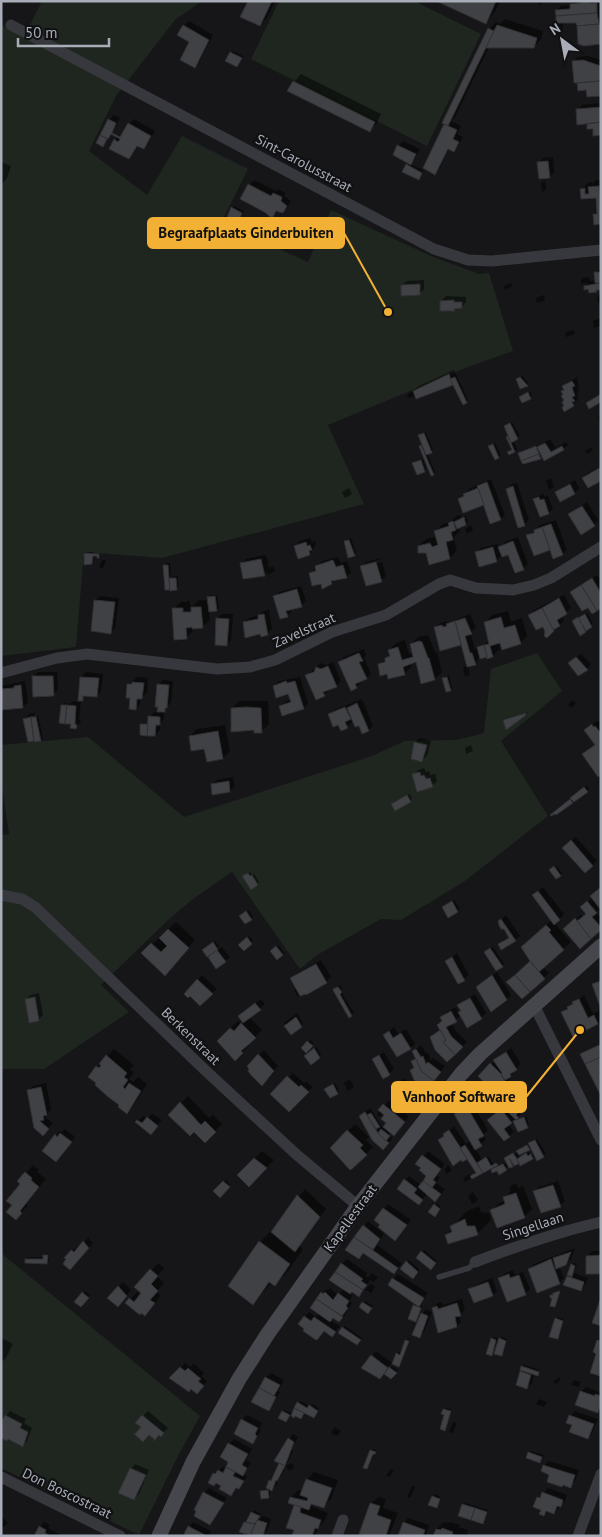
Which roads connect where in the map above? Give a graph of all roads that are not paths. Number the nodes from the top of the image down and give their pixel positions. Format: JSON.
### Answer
{"nodes":[{"id":1,"x":11,"y":25,"type":"dead end"},
{"id":2,"x":601,"y":250,"type":"edge"},
{"id":3,"x":601,"y":547,"type":"edge"},
{"id":4,"x":1,"y":673,"type":"edge"},
{"id":5,"x":1,"y":895,"type":"edge"},
{"id":6,"x":601,"y":946,"type":"edge"},
{"id":7,"x":534,"y":1005,"type":"junction"},
{"id":8,"x":601,"y":1140,"type":"edge"},
{"id":9,"x":358,"y":1206,"type":"junction"},
{"id":10,"x":601,"y":1222,"type":"edge"},
{"id":11,"x":475,"y":1262,"type":"joint"},
{"id":12,"x":439,"y":1277,"type":"dead end"},
{"id":13,"x":601,"y":1474,"type":"edge"},
{"id":14,"x":1,"y":1477,"type":"edge"},
{"id":15,"x":342,"y":1520,"type":"dead end"},
{"id":16,"x":120,"y":1536,"type":"edge"},
{"id":17,"x":159,"y":1536,"type":"edge"},
{"id":18,"x":337,"y":1536,"type":"edge"},
{"id":19,"x":578,"y":1536,"type":"edge"}],
"edges":[{"from":1,"to":2,"type":"street","name":"Sint-Carolusstraat"},
{"from":3,"to":4,"type":"street","name":"Zavelstraat"},
{"from":5,"to":9,"type":"street","name":"Berkenstraat"},
{"from":6,"to":7,"type":"street","name":"Kapellestraat"},
{"from":7,"to":8,"type":"street"},
{"from":7,"to":9,"type":"street","name":"Kapellestraat"},
{"from":9,"to":17,"type":"street","name":"Kapellestraat"},
{"from":10,"to":11,"type":"street","name":"Singellaan"},
{"from":11,"to":12,"type":"lane"},
{"from":13,"to":19,"type":"street"},
{"from":14,"to":16,"type":"street","name":"Don Boscostraat"},
{"from":15,"to":18,"type":"street"}]}
